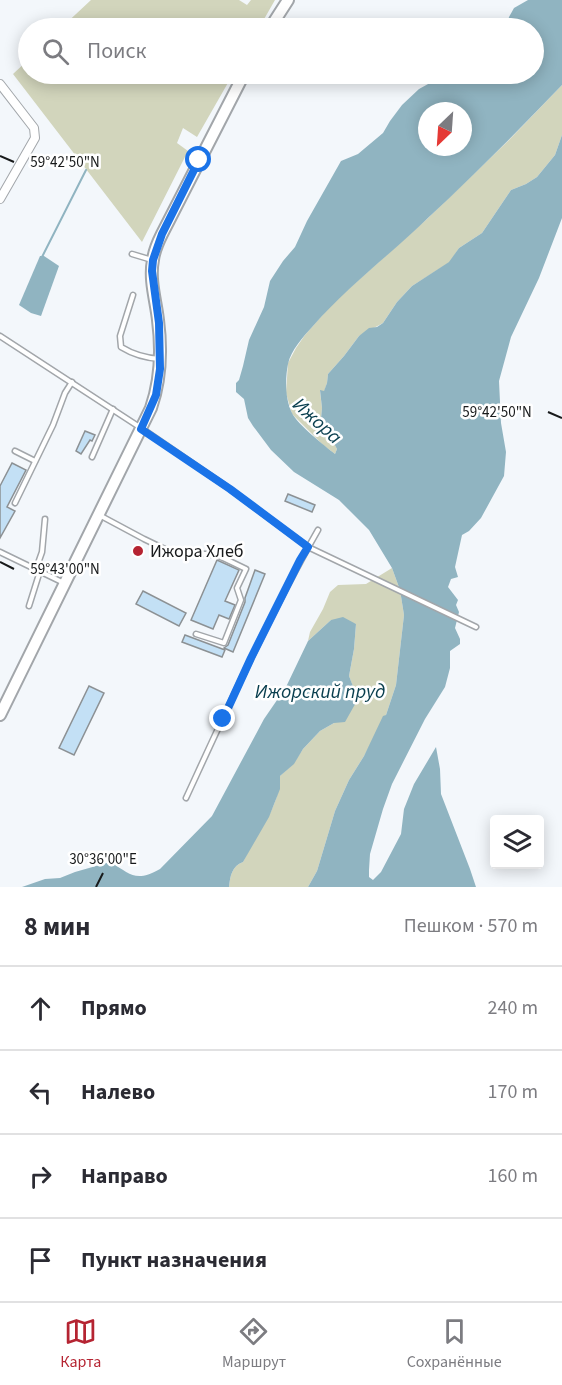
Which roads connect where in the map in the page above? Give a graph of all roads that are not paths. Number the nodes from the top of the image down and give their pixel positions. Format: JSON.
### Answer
{"nodes":[{"id":1,"x":288,"y":0,"type":"edge"},
{"id":2,"x":276,"y":18,"type":"edge"},
{"id":3,"x":0,"y":84,"type":"edge"},
{"id":4,"x":238,"y":84,"type":"edge"},
{"id":5,"x":0,"y":199,"type":"edge"},
{"id":6,"x":132,"y":254,"type":"dead end"},
{"id":7,"x":153,"y":260,"type":"junction"},
{"id":8,"x":133,"y":295,"type":"dead end"},
{"id":9,"x":0,"y":336,"type":"edge"},
{"id":10,"x":161,"y":359,"type":"junction"},
{"id":11,"x":72,"y":382,"type":"junction"},
{"id":12,"x":113,"y":409,"type":"junction"},
{"id":13,"x":141,"y":429,"type":"junction"},
{"id":14,"x":15,"y":451,"type":"dead end"},
{"id":15,"x":92,"y":457,"type":"dead end"},
{"id":16,"x":35,"y":461,"type":"junction"},
{"id":17,"x":15,"y":503,"type":"dead end"},
{"id":18,"x":98,"y":515,"type":"junction"},
{"id":19,"x":45,"y":519,"type":"dead end"},
{"id":20,"x":318,"y":530,"type":"dead end"},
{"id":21,"x":308,"y":547,"type":"junction"},
{"id":22,"x":0,"y":552,"type":"edge"},
{"id":23,"x":38,"y":570,"type":"junction"},
{"id":24,"x":65,"y":583,"type":"junction"},
{"id":25,"x":29,"y":606,"type":"dead end"},
{"id":26,"x":476,"y":627,"type":"dead end"},
{"id":27,"x":196,"y":634,"type":"dead end"},
{"id":28,"x":0,"y":715,"type":"edge"},
{"id":29,"x":186,"y":798,"type":"dead end"}],
"edges":[{"from":1,"to":2,"type":"main road"},
{"from":3,"to":5,"type":"street"},
{"from":4,"to":7,"type":"main road"},
{"from":6,"to":7,"type":"lane"},
{"from":7,"to":10,"type":"main road"},
{"from":8,"to":10,"type":"lane"},
{"from":9,"to":11,"type":"lane"},
{"from":10,"to":13,"type":"main road"},
{"from":11,"to":12,"type":"lane"},
{"from":11,"to":16,"type":"lane"},
{"from":12,"to":13,"type":"lane"},
{"from":12,"to":15,"type":"lane"},
{"from":13,"to":18,"type":"main road"},
{"from":13,"to":21,"type":"lane"},
{"from":14,"to":16,"type":"lane"},
{"from":16,"to":17,"type":"lane"},
{"from":18,"to":24,"type":"main road"},
{"from":18,"to":27,"type":"lane"},
{"from":19,"to":23,"type":"lane"},
{"from":20,"to":21,"type":"lane"},
{"from":21,"to":26,"type":"lane"},
{"from":21,"to":29,"type":"lane"},
{"from":22,"to":23,"type":"lane"},
{"from":23,"to":24,"type":"lane"},
{"from":23,"to":25,"type":"lane"},
{"from":24,"to":28,"type":"main road"}]}
